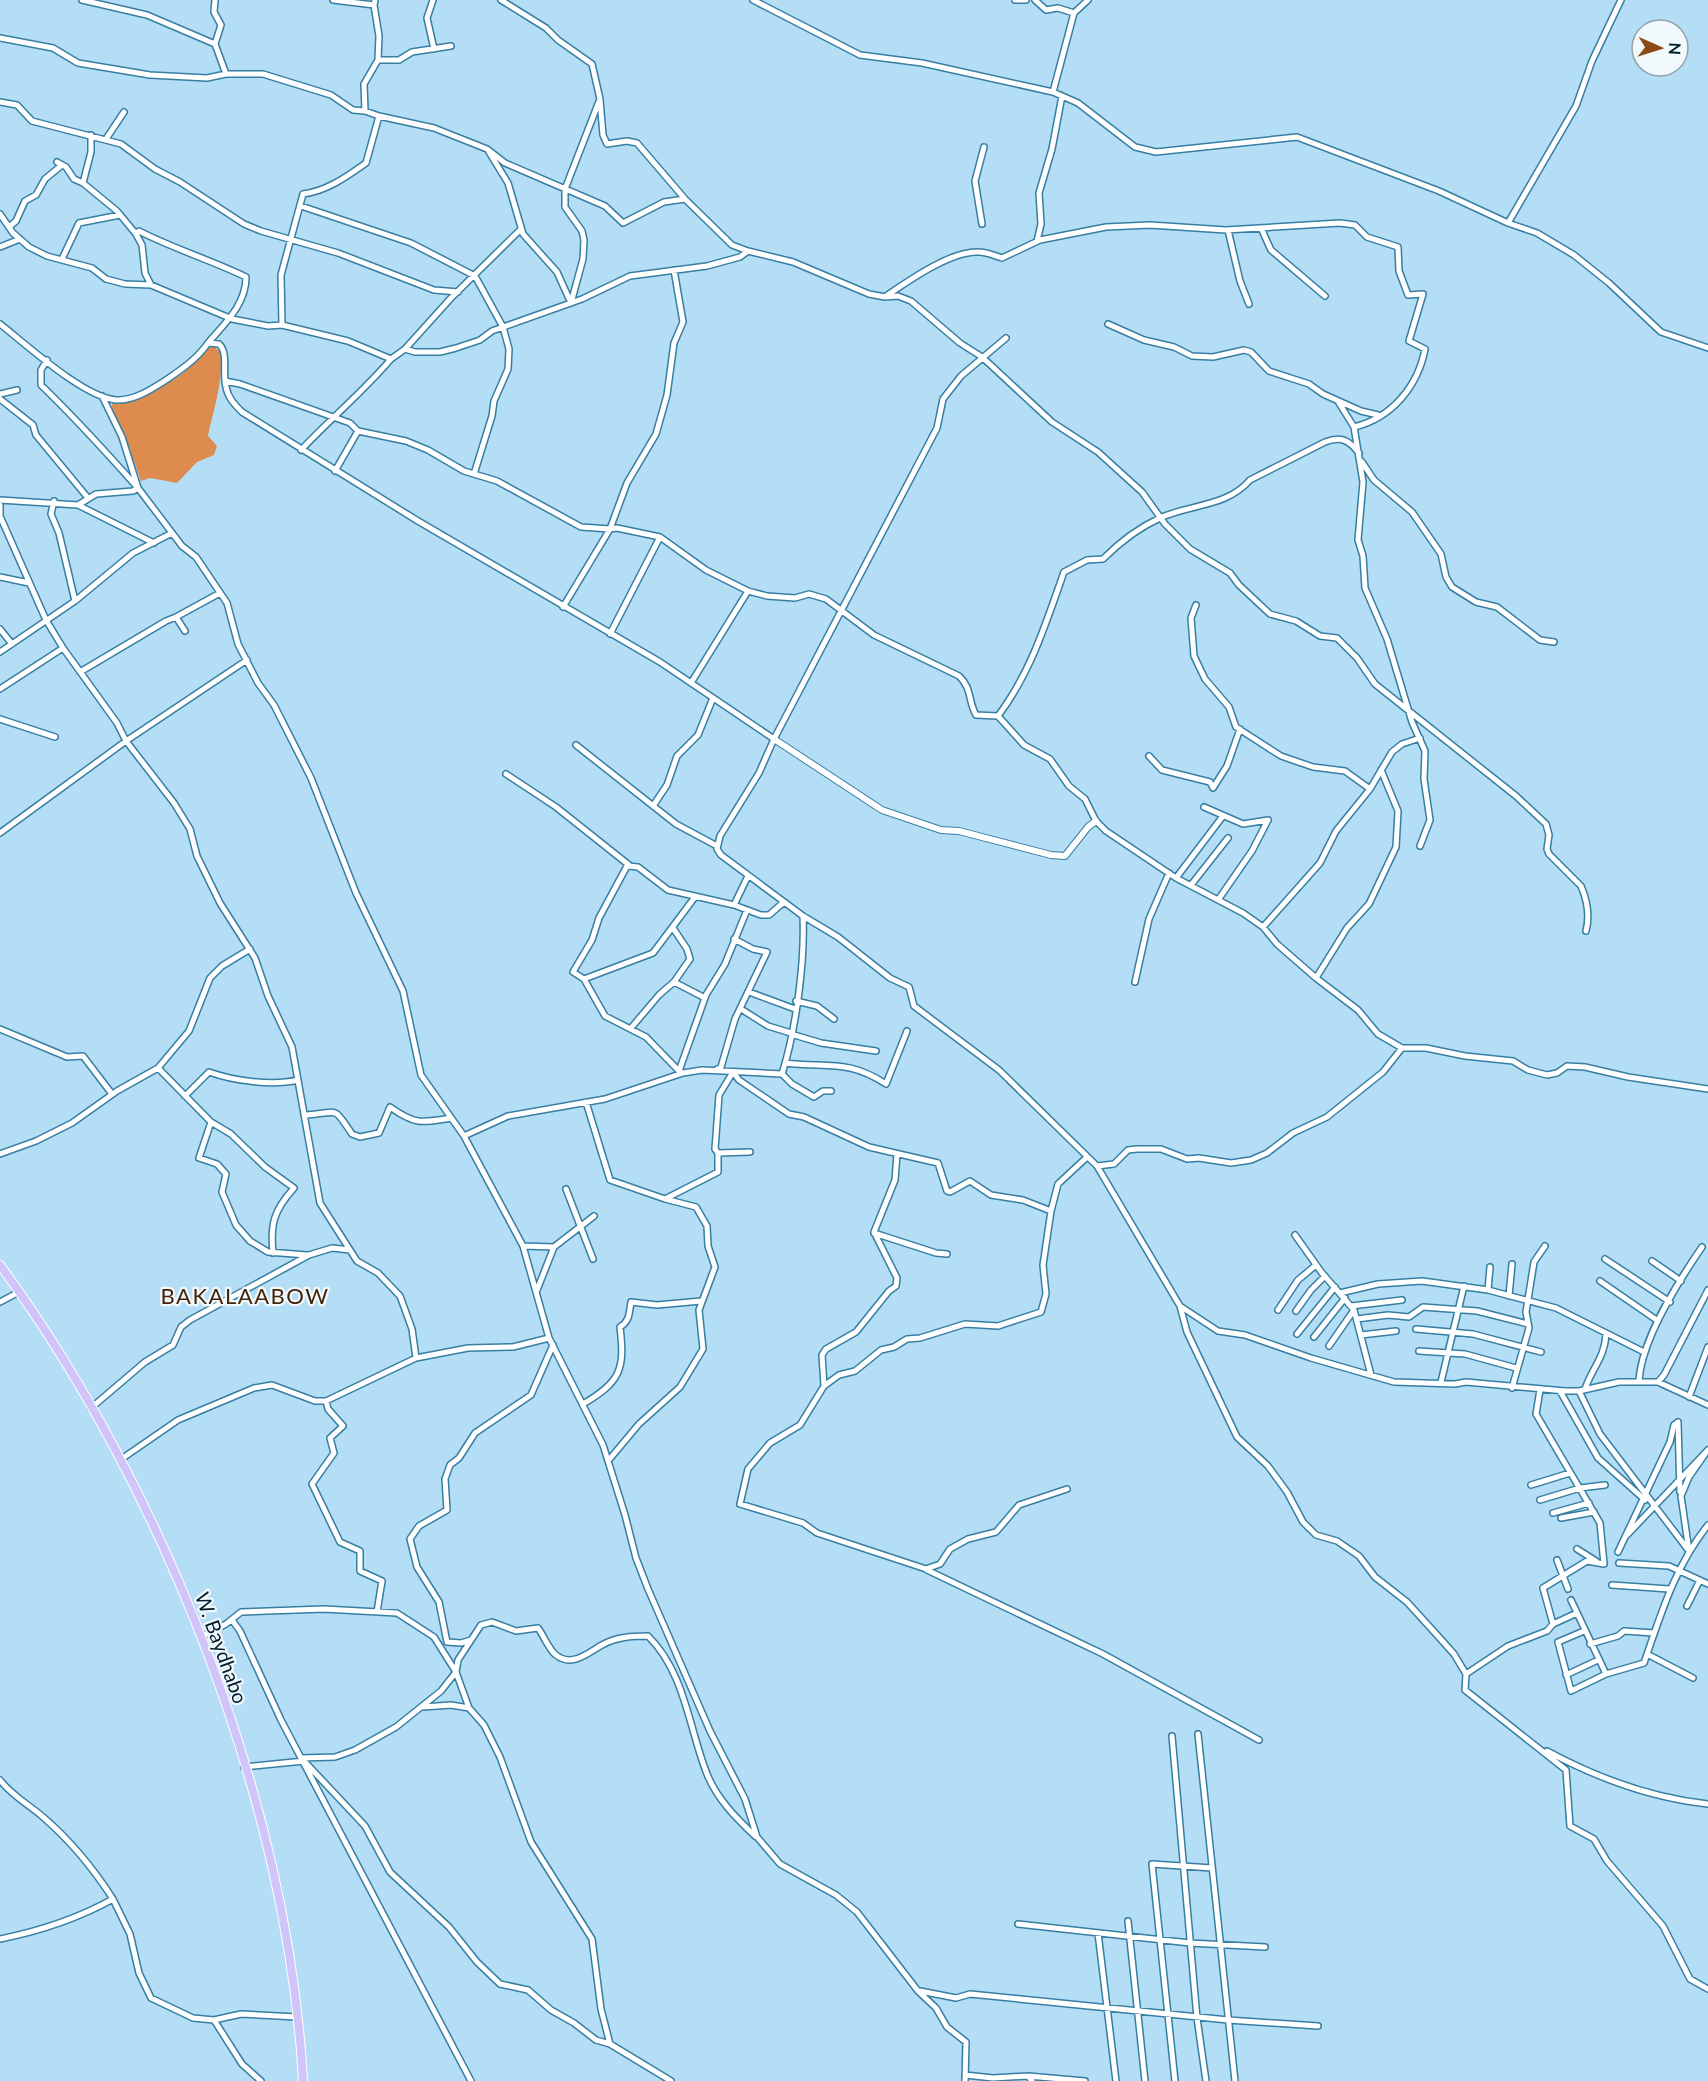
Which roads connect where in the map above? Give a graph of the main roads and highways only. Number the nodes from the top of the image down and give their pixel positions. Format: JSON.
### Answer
{"nodes":[{"id":1,"x":0,"y":1265,"type":"edge"},
{"id":2,"x":303,"y":2081,"type":"edge"}],
"edges":[{"from":1,"to":2,"type":"main road","name":"W. Baydhabo"}]}
